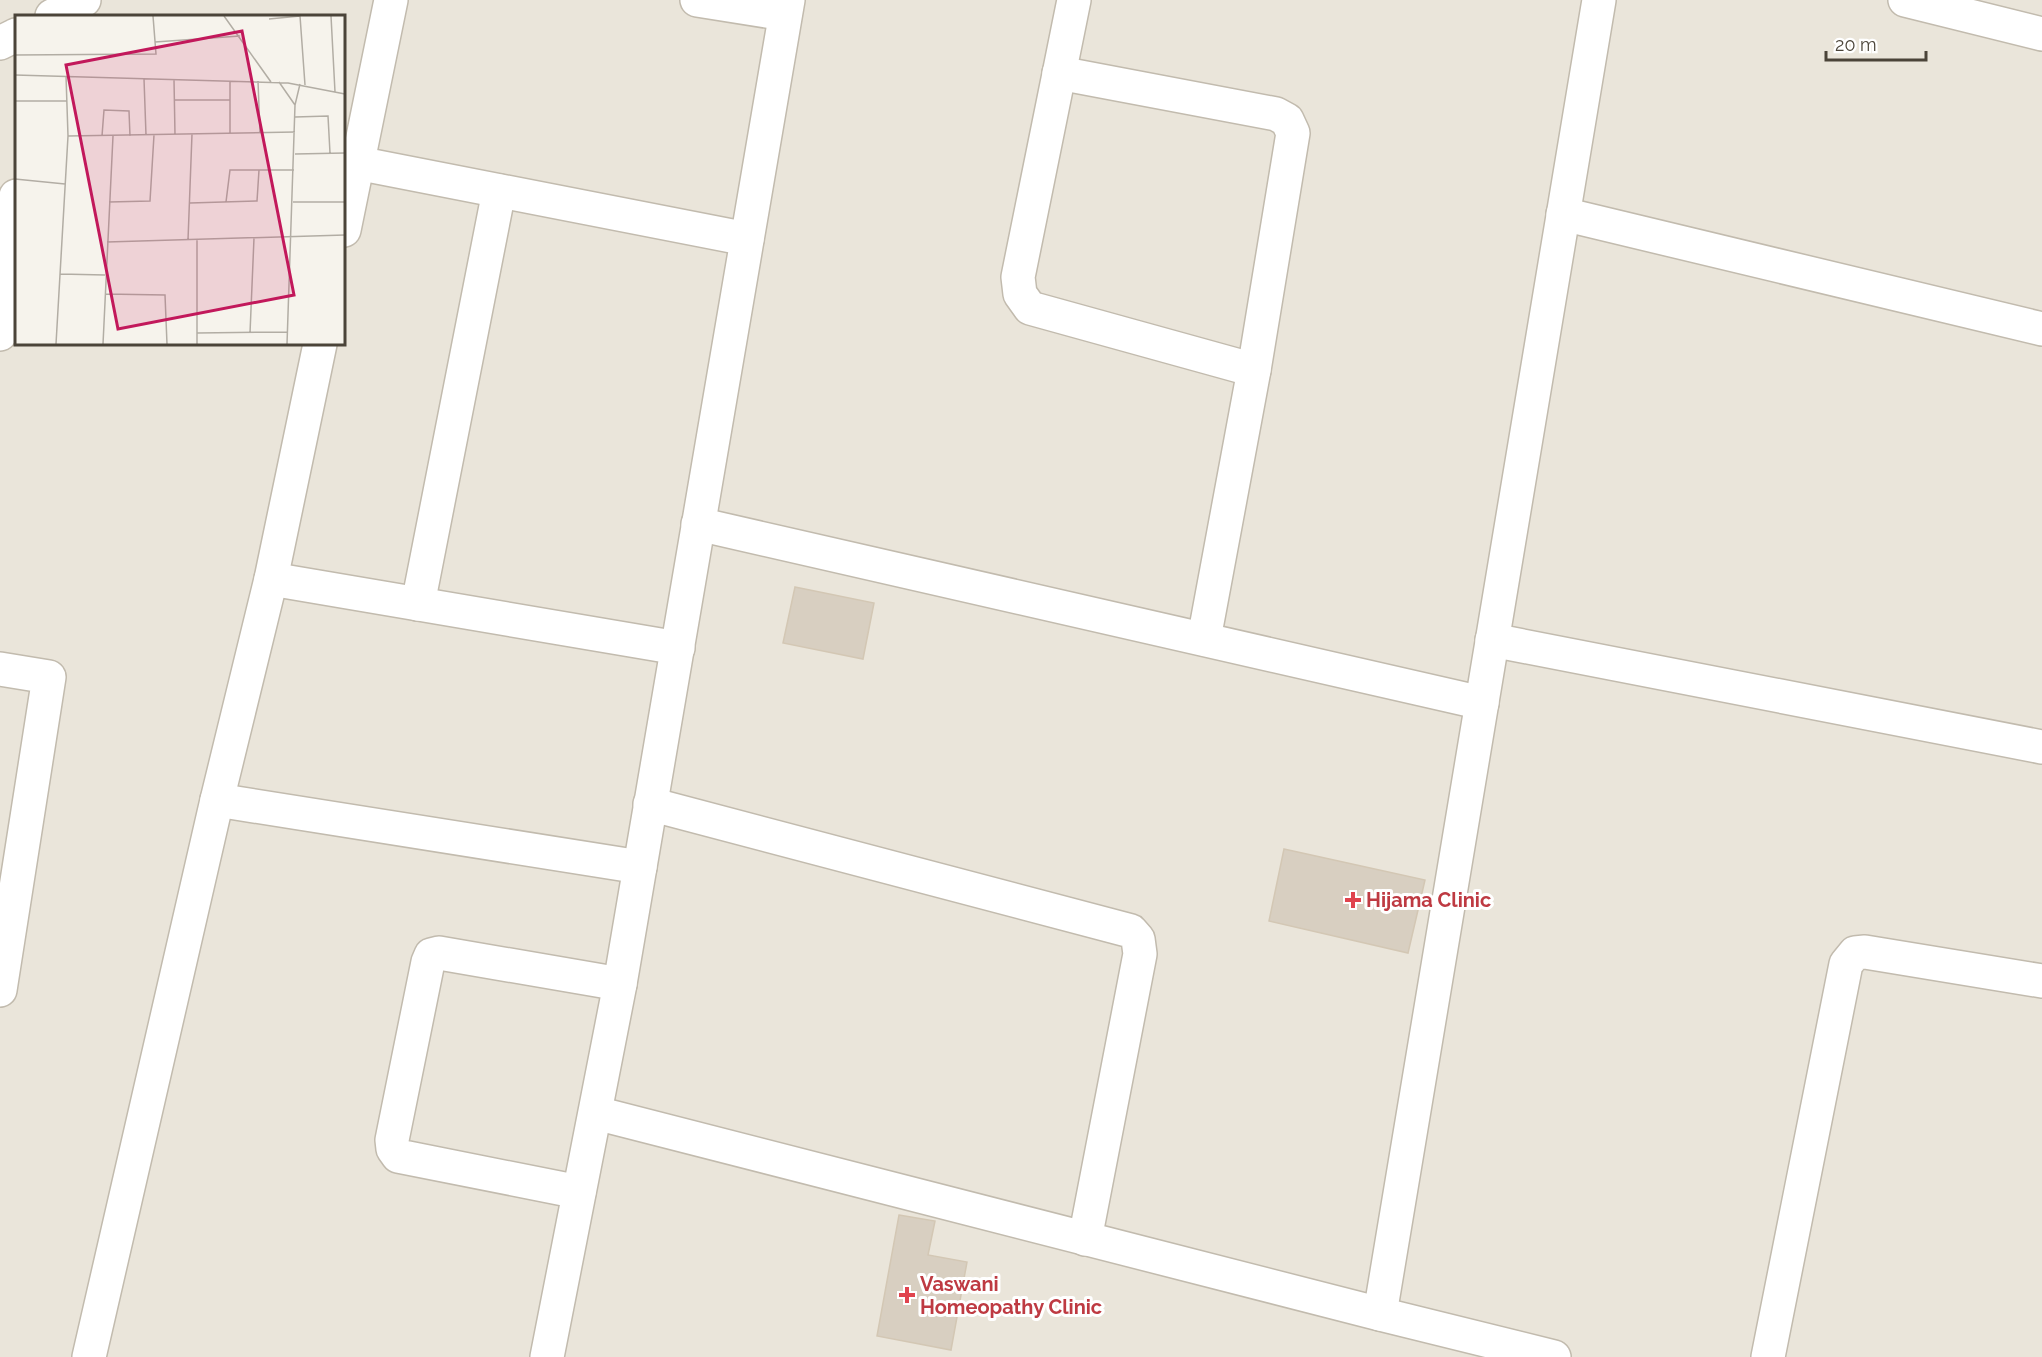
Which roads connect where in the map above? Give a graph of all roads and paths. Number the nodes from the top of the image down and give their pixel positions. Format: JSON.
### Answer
{"nodes":[{"id":1,"x":84,"y":0,"type":"edge"},
{"id":2,"x":391,"y":0,"type":"edge"},
{"id":3,"x":696,"y":0,"type":"edge"},
{"id":4,"x":1074,"y":0,"type":"edge"},
{"id":5,"x":1599,"y":0,"type":"edge"},
{"id":6,"x":1905,"y":0,"type":"edge"},
{"id":7,"x":787,"y":7,"type":"edge"},
{"id":8,"x":54,"y":15,"type":"edge"},
{"id":9,"x":2042,"y":33,"type":"edge"},
{"id":10,"x":15,"y":36,"type":"edge"},
{"id":11,"x":0,"y":43,"type":"edge"},
{"id":12,"x":1059,"y":73,"type":"junction"},
{"id":13,"x":357,"y":163,"type":"junction"},
{"id":14,"x":499,"y":191,"type":"junction"},
{"id":15,"x":15,"y":205,"type":"edge"},
{"id":16,"x":1563,"y":214,"type":"junction"},
{"id":17,"x":345,"y":225,"type":"edge"},
{"id":18,"x":747,"y":239,"type":"junction"},
{"id":19,"x":2042,"y":328,"type":"edge"},
{"id":20,"x":0,"y":334,"type":"edge"},
{"id":21,"x":320,"y":345,"type":"edge"},
{"id":22,"x":1254,"y":370,"type":"junction"},
{"id":23,"x":698,"y":524,"type":"junction"},
{"id":24,"x":271,"y":579,"type":"junction"},
{"id":25,"x":418,"y":604,"type":"junction"},
{"id":26,"x":1204,"y":639,"type":"junction"},
{"id":27,"x":1492,"y":640,"type":"junction"},
{"id":28,"x":678,"y":648,"type":"junction"},
{"id":29,"x":0,"y":669,"type":"edge"},
{"id":30,"x":1482,"y":703,"type":"junction"},
{"id":31,"x":2042,"y":747,"type":"edge"},
{"id":32,"x":217,"y":800,"type":"junction"},
{"id":33,"x":651,"y":804,"type":"junction"},
{"id":34,"x":640,"y":867,"type":"junction"},
{"id":35,"x":2042,"y":981,"type":"edge"},
{"id":36,"x":620,"y":984,"type":"junction"},
{"id":37,"x":0,"y":990,"type":"edge"},
{"id":38,"x":596,"y":1113,"type":"junction"},
{"id":39,"x":579,"y":1192,"type":"junction"},
{"id":40,"x":1085,"y":1239,"type":"junction"},
{"id":41,"x":1380,"y":1314,"type":"junction"},
{"id":42,"x":89,"y":1357,"type":"edge"},
{"id":43,"x":547,"y":1357,"type":"edge"},
{"id":44,"x":1554,"y":1357,"type":"edge"},
{"id":45,"x":1768,"y":1357,"type":"edge"}],
"edges":[{"from":1,"to":8,"type":"street"},
{"from":2,"to":13,"type":"street"},
{"from":3,"to":7,"type":"street"},
{"from":4,"to":12,"type":"street"},
{"from":5,"to":16,"type":"street"},
{"from":6,"to":9,"type":"street"},
{"from":7,"to":18,"type":"street"},
{"from":10,"to":11,"type":"street"},
{"from":12,"to":22,"type":"street"},
{"from":12,"to":22,"type":"street"},
{"from":13,"to":14,"type":"street"},
{"from":13,"to":17,"type":"street"},
{"from":14,"to":18,"type":"street"},
{"from":14,"to":25,"type":"street"},
{"from":15,"to":20,"type":"street"},
{"from":16,"to":19,"type":"street"},
{"from":16,"to":27,"type":"street"},
{"from":18,"to":23,"type":"street"},
{"from":21,"to":24,"type":"street"},
{"from":22,"to":26,"type":"street"},
{"from":23,"to":26,"type":"street"},
{"from":23,"to":28,"type":"street"},
{"from":24,"to":25,"type":"street"},
{"from":24,"to":32,"type":"street"},
{"from":25,"to":28,"type":"street"},
{"from":26,"to":30,"type":"street"},
{"from":27,"to":30,"type":"street"},
{"from":27,"to":31,"type":"street"},
{"from":28,"to":33,"type":"street"},
{"from":29,"to":37,"type":"street"},
{"from":30,"to":41,"type":"street"},
{"from":32,"to":34,"type":"street"},
{"from":32,"to":42,"type":"street"},
{"from":33,"to":34,"type":"street"},
{"from":33,"to":40,"type":"street"},
{"from":34,"to":36,"type":"street"},
{"from":35,"to":45,"type":"street"},
{"from":36,"to":38,"type":"street"},
{"from":36,"to":39,"type":"street"},
{"from":38,"to":39,"type":"street"},
{"from":38,"to":40,"type":"street"},
{"from":39,"to":43,"type":"street"},
{"from":40,"to":41,"type":"street"},
{"from":41,"to":44,"type":"street"}]}
